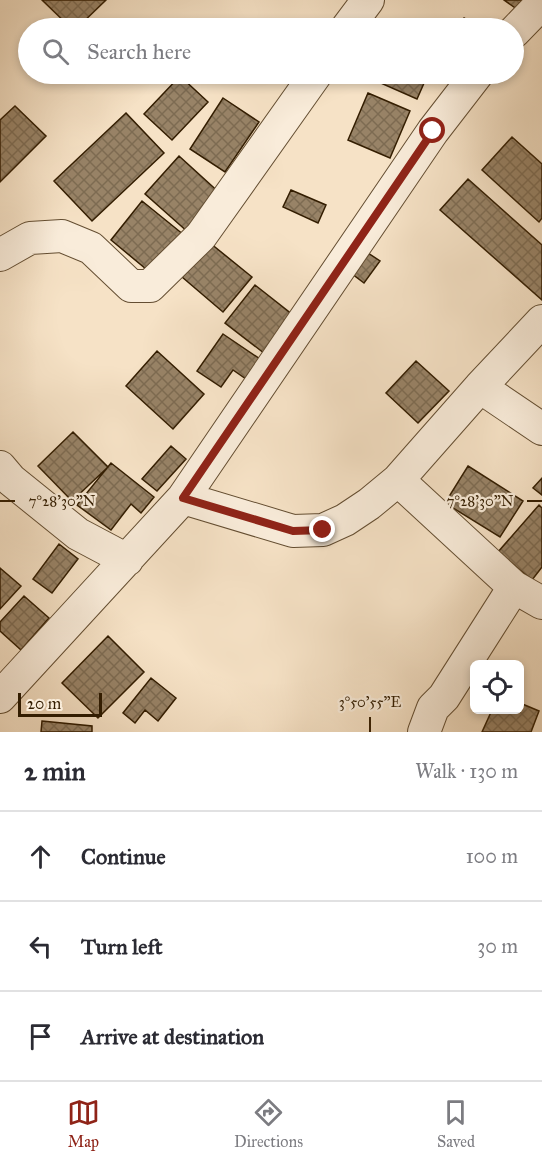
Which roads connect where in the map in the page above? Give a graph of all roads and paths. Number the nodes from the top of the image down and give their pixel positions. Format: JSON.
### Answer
{"nodes":[{"id":1,"x":368,"y":0,"type":"edge"},
{"id":2,"x":542,"y":3,"type":"edge"},
{"id":3,"x":354,"y":18,"type":"edge"},
{"id":4,"x":524,"y":21,"type":"edge"},
{"id":5,"x":309,"y":84,"type":"edge"},
{"id":6,"x":469,"y":84,"type":"edge"},
{"id":7,"x":0,"y":255,"type":"edge"},
{"id":8,"x":542,"y":321,"type":"edge"},
{"id":9,"x":480,"y":387,"type":"junction"},
{"id":10,"x":542,"y":429,"type":"edge"},
{"id":11,"x":0,"y":467,"type":"edge"},
{"id":12,"x":398,"y":480,"type":"junction"},
{"id":13,"x":183,"y":498,"type":"junction"},
{"id":14,"x":127,"y":560,"type":"junction"},
{"id":15,"x":514,"y":587,"type":"junction"},
{"id":16,"x":542,"y":603,"type":"edge"},
{"id":17,"x":0,"y":697,"type":"edge"},
{"id":18,"x":424,"y":732,"type":"edge"}],
"edges":[{"from":1,"to":3,"type":"street"},
{"from":2,"to":4,"type":"street"},
{"from":5,"to":7,"type":"street"},
{"from":6,"to":13,"type":"street"},
{"from":8,"to":9,"type":"street"},
{"from":9,"to":10,"type":"street"},
{"from":9,"to":12,"type":"street"},
{"from":11,"to":14,"type":"street"},
{"from":12,"to":13,"type":"street"},
{"from":12,"to":15,"type":"street"},
{"from":13,"to":14,"type":"street"},
{"from":14,"to":17,"type":"street"},
{"from":15,"to":16,"type":"street"},
{"from":15,"to":18,"type":"street"}]}
